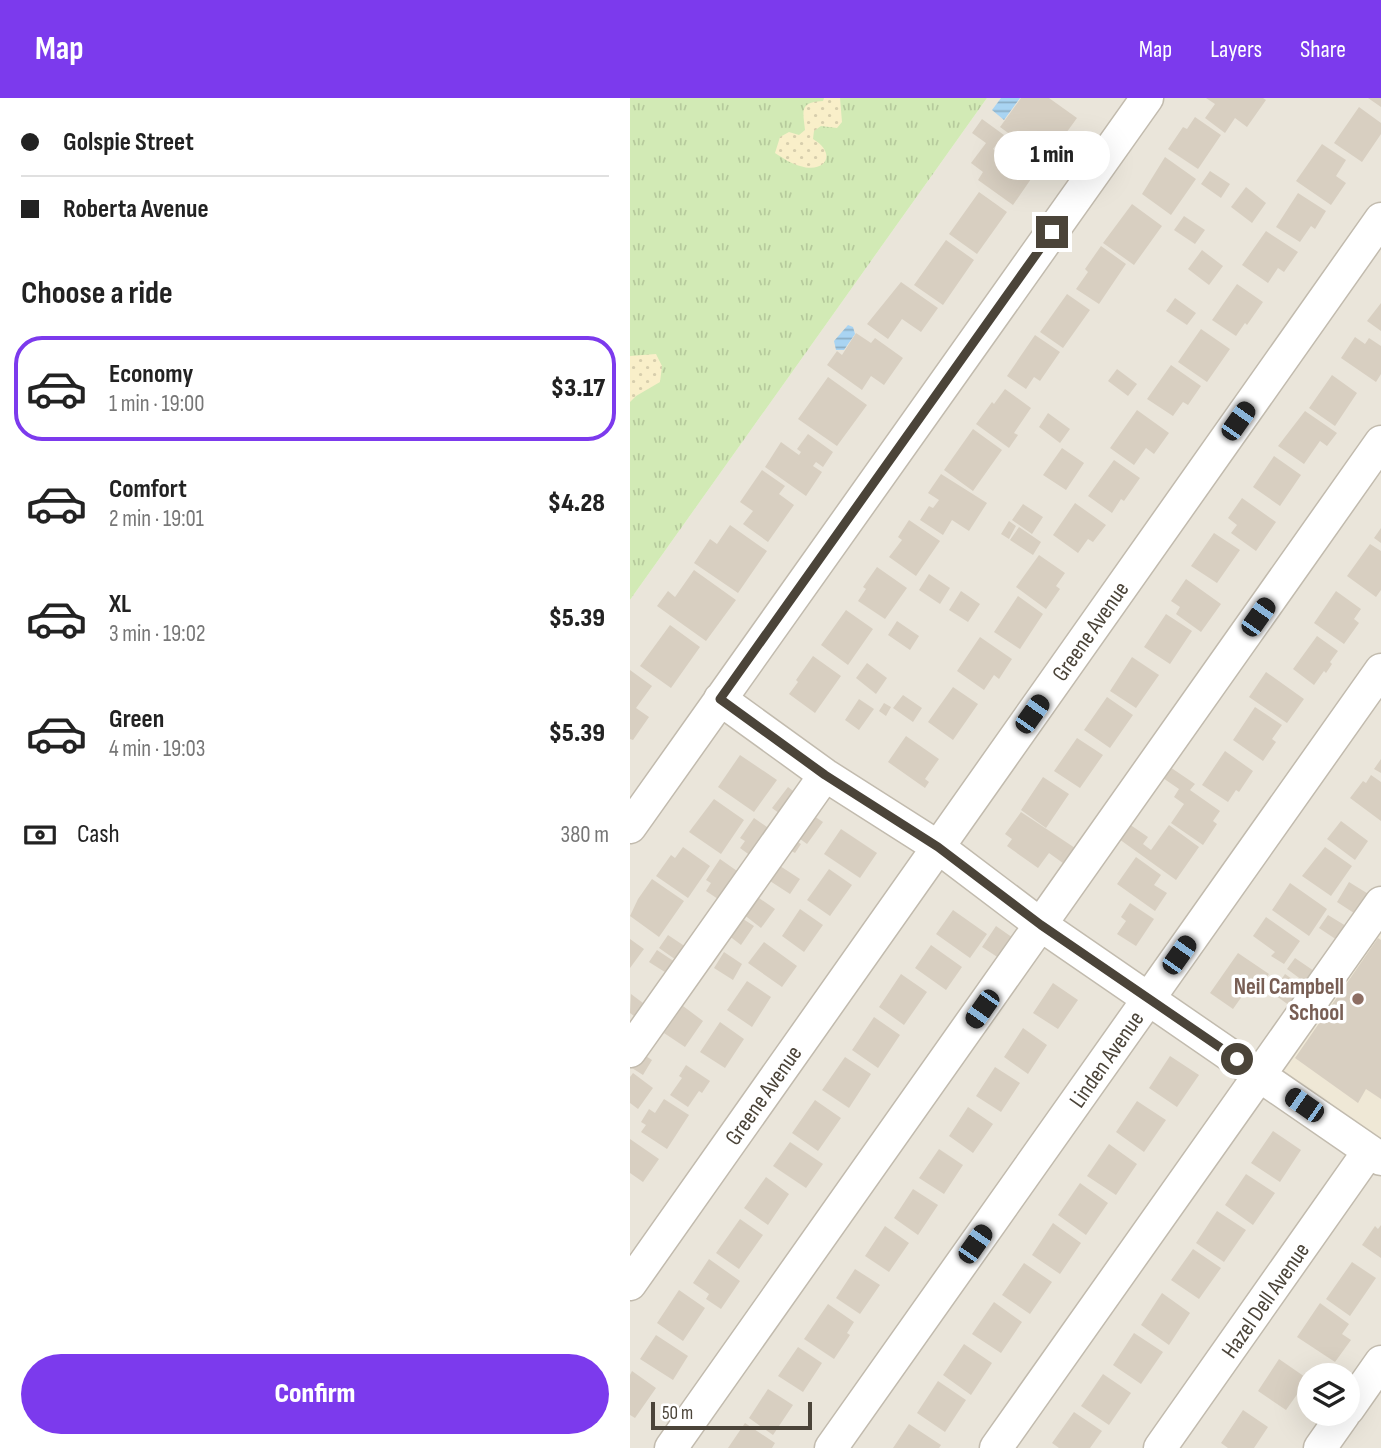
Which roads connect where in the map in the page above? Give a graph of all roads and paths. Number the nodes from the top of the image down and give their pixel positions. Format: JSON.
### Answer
{"nodes":[{"id":1,"x":1147,"y":98,"type":"edge"},
{"id":2,"x":1381,"y":219,"type":"edge"},
{"id":3,"x":1381,"y":442,"type":"edge"},
{"id":4,"x":1381,"y":670,"type":"edge"},
{"id":5,"x":720,"y":699,"type":"junction"},
{"id":6,"x":825,"y":775,"type":"junction"},
{"id":7,"x":630,"y":827,"type":"edge"},
{"id":8,"x":938,"y":847,"type":"junction"},
{"id":9,"x":1381,"y":903,"type":"edge"},
{"id":10,"x":1041,"y":925,"type":"junction"},
{"id":11,"x":1149,"y":998,"type":"junction"},
{"id":12,"x":630,"y":1051,"type":"edge"},
{"id":13,"x":1260,"y":1075,"type":"junction"},
{"id":14,"x":1375,"y":1155,"type":"edge"},
{"id":15,"x":630,"y":1284,"type":"edge"},
{"id":16,"x":1381,"y":1362,"type":"edge"},
{"id":17,"x":1360,"y":1392,"type":"edge"},
{"id":18,"x":1336,"y":1426,"type":"edge"},
{"id":19,"x":671,"y":1448,"type":"edge"},
{"id":20,"x":831,"y":1448,"type":"edge"},
{"id":21,"x":996,"y":1448,"type":"edge"},
{"id":22,"x":1160,"y":1448,"type":"edge"},
{"id":23,"x":1320,"y":1448,"type":"edge"}],
"edges":[{"from":1,"to":5,"type":"street"},
{"from":2,"to":8,"type":"street","name":"Greene Avenue"},
{"from":3,"to":10,"type":"street"},
{"from":4,"to":11,"type":"street","name":"Linden Avenue"},
{"from":5,"to":6,"type":"street"},
{"from":5,"to":7,"type":"street"},
{"from":6,"to":8,"type":"street"},
{"from":6,"to":12,"type":"street"},
{"from":8,"to":10,"type":"street"},
{"from":8,"to":15,"type":"street","name":"Greene Avenue"},
{"from":9,"to":13,"type":"street"},
{"from":10,"to":11,"type":"street"},
{"from":10,"to":19,"type":"street"},
{"from":11,"to":13,"type":"street"},
{"from":11,"to":20,"type":"street","name":"Linden Avenue"},
{"from":13,"to":14,"type":"street"},
{"from":13,"to":21,"type":"street"},
{"from":14,"to":22,"type":"street","name":"Hazel Dell Avenue"},
{"from":16,"to":17,"type":"street"},
{"from":18,"to":23,"type":"street"}]}
